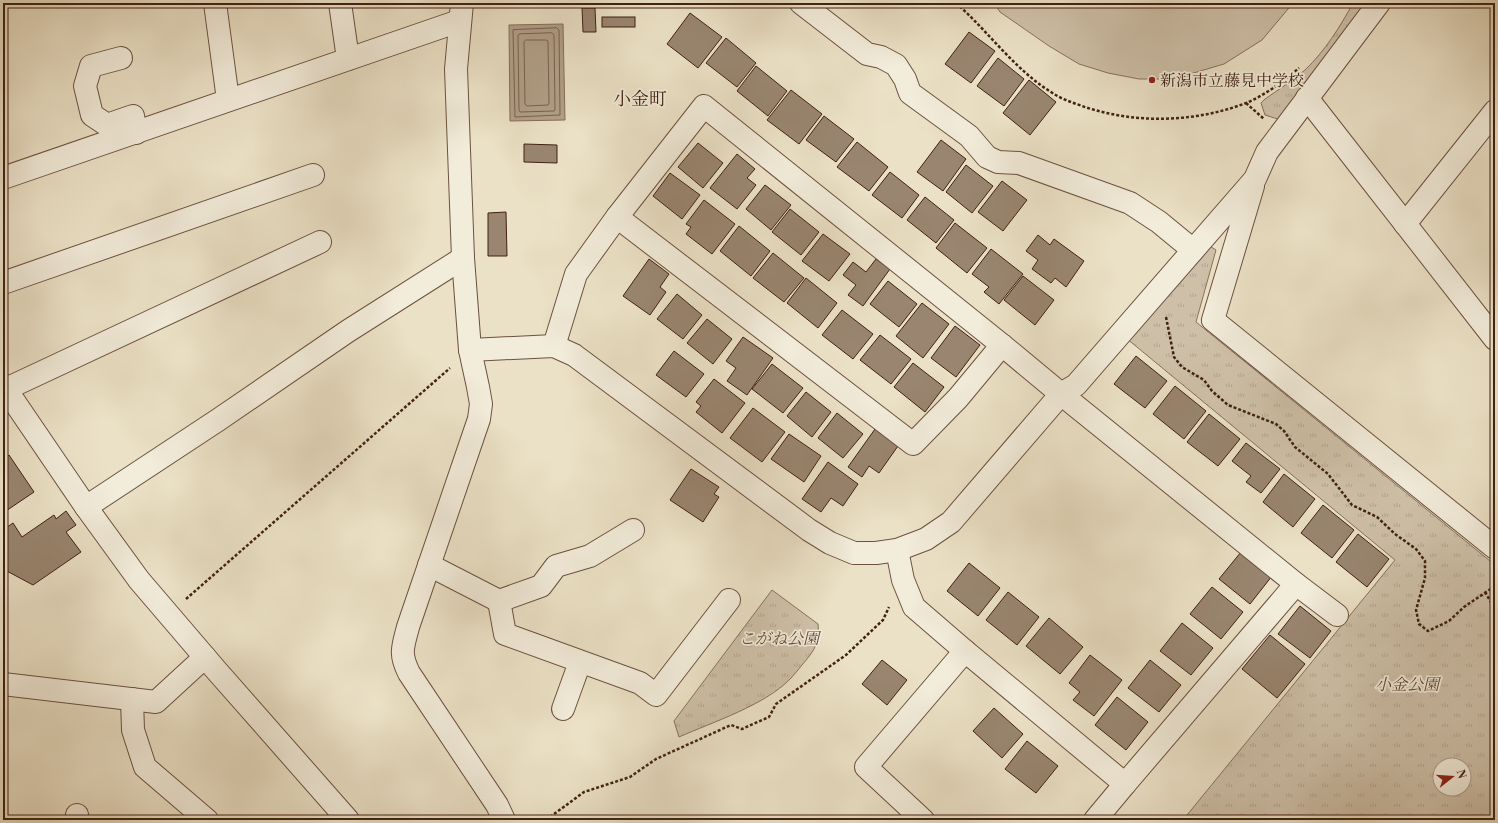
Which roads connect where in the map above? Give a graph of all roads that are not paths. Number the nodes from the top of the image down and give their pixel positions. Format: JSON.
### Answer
{"nodes":[{"id":1,"x":215,"y":3,"type":"edge"},
{"id":2,"x":340,"y":3,"type":"edge"},
{"id":3,"x":802,"y":3,"type":"edge"},
{"id":4,"x":1379,"y":3,"type":"edge"},
{"id":5,"x":461,"y":12,"type":"edge"},
{"id":6,"x":121,"y":58,"type":"dead end"},
{"id":7,"x":348,"y":59,"type":"junction"},
{"id":8,"x":1307,"y":98,"type":"junction"},
{"id":9,"x":228,"y":100,"type":"junction"},
{"id":10,"x":1495,"y":110,"type":"edge"},
{"id":11,"x":136,"y":133,"type":"junction"},
{"id":12,"x":313,"y":175,"type":"dead end"},
{"id":13,"x":3,"y":178,"type":"edge"},
{"id":14,"x":1256,"y":179,"type":"junction"},
{"id":15,"x":617,"y":217,"type":"junction"},
{"id":16,"x":1405,"y":224,"type":"junction"},
{"id":17,"x":320,"y":242,"type":"dead end"},
{"id":18,"x":1193,"y":250,"type":"junction"},
{"id":19,"x":463,"y":258,"type":"junction"},
{"id":20,"x":3,"y":283,"type":"edge"},
{"id":21,"x":1495,"y":340,"type":"edge"},
{"id":22,"x":1002,"y":345,"type":"junction"},
{"id":23,"x":554,"y":346,"type":"junction"},
{"id":24,"x":470,"y":350,"type":"junction"},
{"id":25,"x":4,"y":387,"type":"edge"},
{"id":26,"x":1061,"y":394,"type":"junction"},
{"id":27,"x":86,"y":507,"type":"junction"},
{"id":28,"x":633,"y":530,"type":"dead end"},
{"id":29,"x":1495,"y":548,"type":"edge"},
{"id":30,"x":897,"y":550,"type":"junction"},
{"id":31,"x":429,"y":565,"type":"junction"},
{"id":32,"x":1296,"y":584,"type":"junction"},
{"id":33,"x":499,"y":600,"type":"junction"},
{"id":34,"x":729,"y":600,"type":"dead end"},
{"id":35,"x":1337,"y":616,"type":"dead end"},
{"id":36,"x":965,"y":651,"type":"junction"},
{"id":37,"x":205,"y":657,"type":"junction"},
{"id":38,"x":580,"y":662,"type":"junction"},
{"id":39,"x":3,"y":684,"type":"edge"},
{"id":40,"x":132,"y":699,"type":"junction"},
{"id":41,"x":563,"y":709,"type":"dead end"},
{"id":42,"x":1125,"y":784,"type":"junction"},
{"id":43,"x":207,"y":820,"type":"edge"},
{"id":44,"x":348,"y":820,"type":"edge"},
{"id":45,"x":504,"y":820,"type":"edge"},
{"id":46,"x":923,"y":820,"type":"edge"},
{"id":47,"x":1095,"y":820,"type":"edge"}],
"edges":[{"from":1,"to":9,"type":"street"},
{"from":2,"to":7,"type":"street"},
{"from":3,"to":18,"type":"street"},
{"from":4,"to":8,"type":"street"},
{"from":5,"to":7,"type":"street"},
{"from":5,"to":19,"type":"street"},
{"from":6,"to":11,"type":"street"},
{"from":7,"to":9,"type":"street"},
{"from":8,"to":14,"type":"street"},
{"from":8,"to":16,"type":"street"},
{"from":9,"to":11,"type":"street"},
{"from":10,"to":16,"type":"street"},
{"from":11,"to":13,"type":"street"},
{"from":12,"to":20,"type":"street"},
{"from":14,"to":18,"type":"street"},
{"from":14,"to":29,"type":"street"},
{"from":15,"to":22,"type":"street"},
{"from":15,"to":22,"type":"street"},
{"from":15,"to":23,"type":"street"},
{"from":16,"to":21,"type":"street"},
{"from":17,"to":25,"type":"street"},
{"from":18,"to":26,"type":"street"},
{"from":19,"to":24,"type":"street"},
{"from":19,"to":27,"type":"street"},
{"from":22,"to":26,"type":"street"},
{"from":23,"to":24,"type":"street"},
{"from":23,"to":30,"type":"street"},
{"from":24,"to":31,"type":"street"},
{"from":25,"to":27,"type":"street"},
{"from":26,"to":30,"type":"street"},
{"from":26,"to":32,"type":"street"},
{"from":27,"to":37,"type":"street"},
{"from":28,"to":33,"type":"street"},
{"from":30,"to":36,"type":"street"},
{"from":31,"to":33,"type":"street"},
{"from":31,"to":45,"type":"street"},
{"from":32,"to":35,"type":"street"},
{"from":32,"to":42,"type":"street"},
{"from":33,"to":38,"type":"street"},
{"from":34,"to":38,"type":"street"},
{"from":36,"to":42,"type":"street"},
{"from":36,"to":46,"type":"street"},
{"from":37,"to":40,"type":"street"},
{"from":37,"to":44,"type":"street"},
{"from":38,"to":41,"type":"street"},
{"from":39,"to":40,"type":"street"},
{"from":40,"to":43,"type":"street"},
{"from":42,"to":47,"type":"street"}]}
